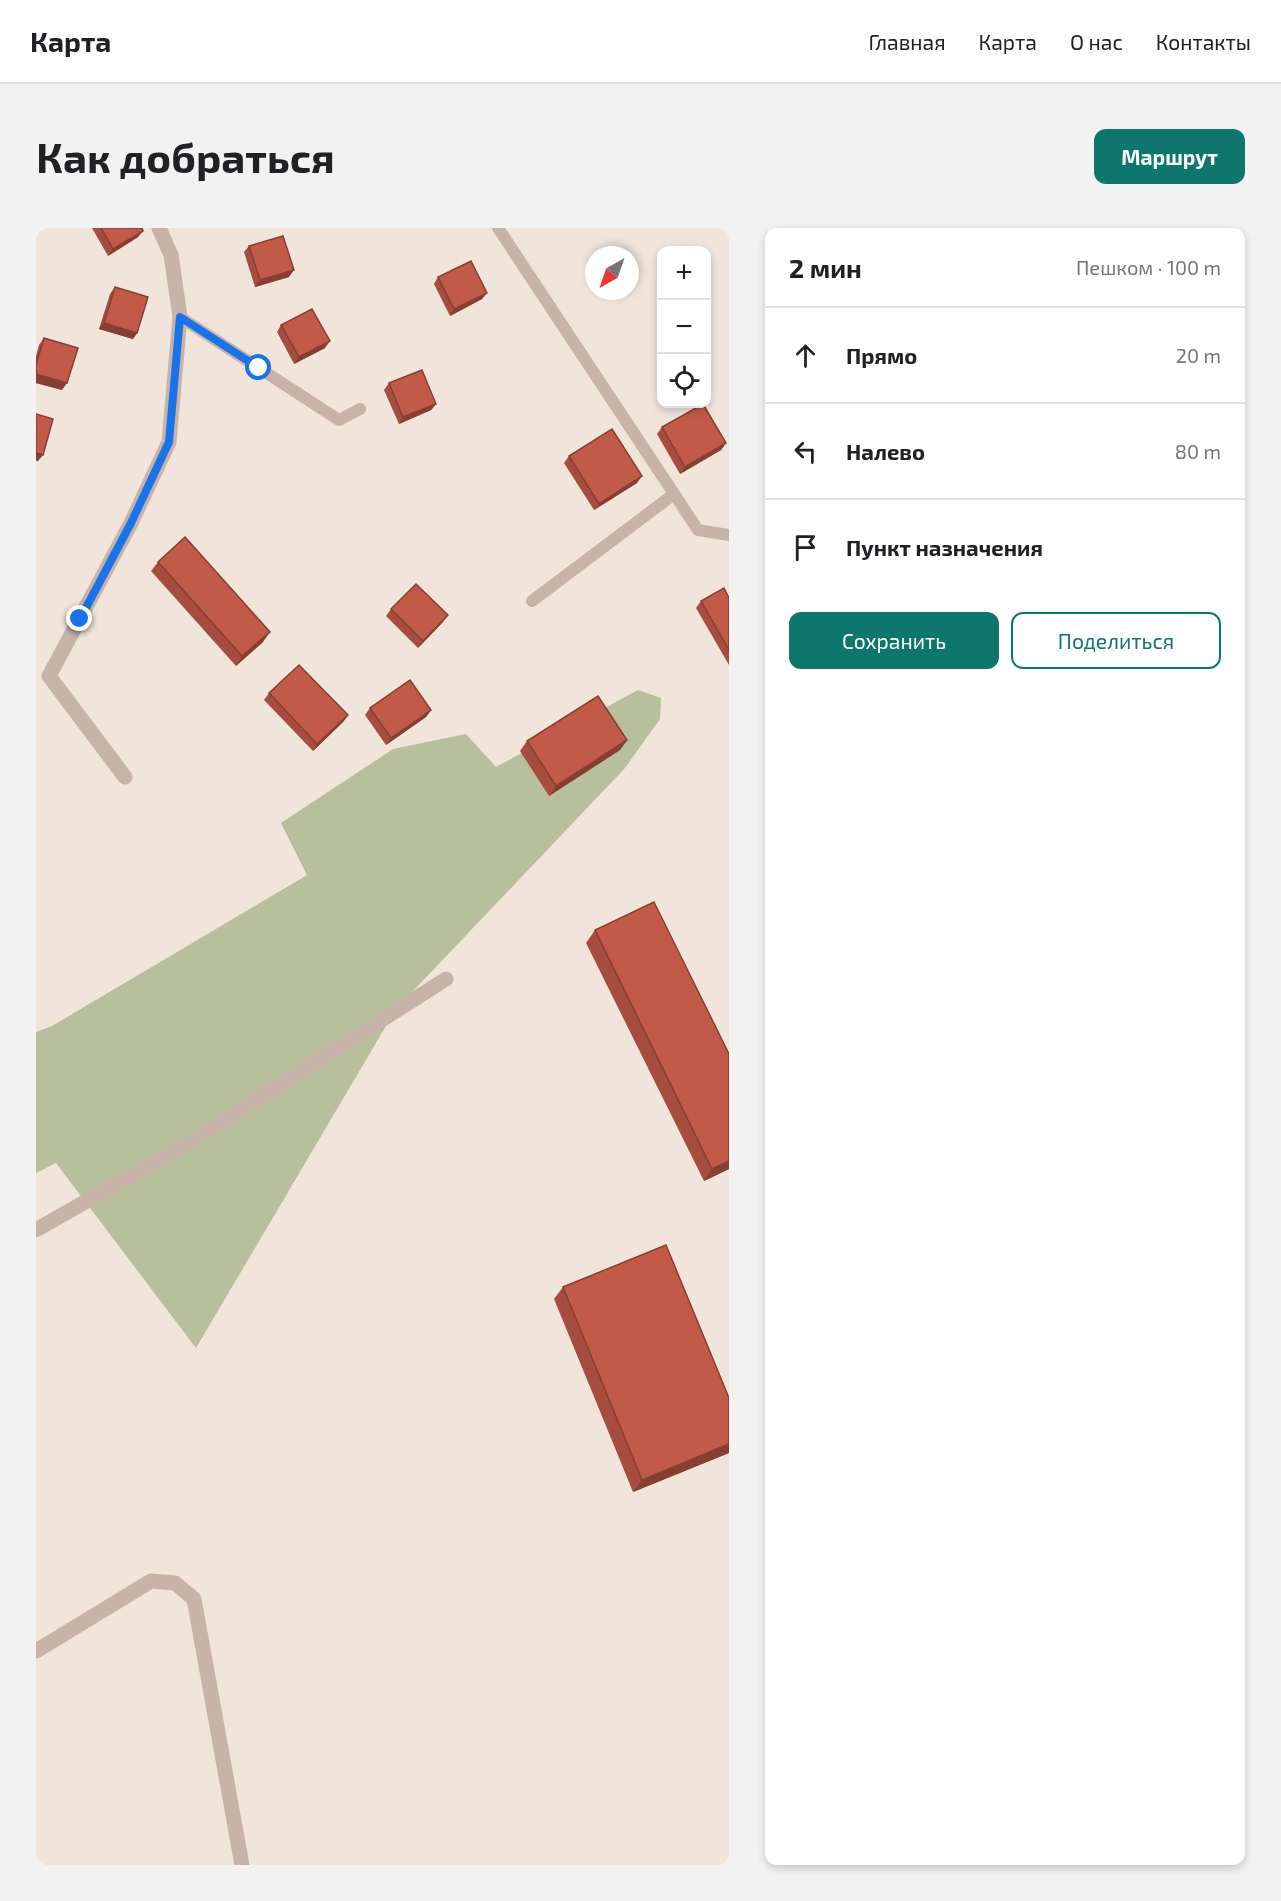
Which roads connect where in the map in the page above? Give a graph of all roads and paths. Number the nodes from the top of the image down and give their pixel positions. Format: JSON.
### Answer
{"nodes":[{"id":1,"x":159,"y":228,"type":"edge"},
{"id":2,"x":498,"y":228,"type":"edge"},
{"id":3,"x":180,"y":317,"type":"junction"},
{"id":4,"x":360,"y":410,"type":"dead end"},
{"id":5,"x":674,"y":494,"type":"junction"},
{"id":6,"x":729,"y":535,"type":"edge"},
{"id":7,"x":532,"y":601,"type":"dead end"},
{"id":8,"x":125,"y":777,"type":"dead end"},
{"id":9,"x":446,"y":979,"type":"dead end"},
{"id":10,"x":36,"y":1230,"type":"edge"},
{"id":11,"x":36,"y":1651,"type":"edge"},
{"id":12,"x":242,"y":1865,"type":"edge"}],
"edges":[{"from":1,"to":3,"type":"street"},
{"from":2,"to":5,"type":"lane"},
{"from":3,"to":4,"type":"lane"},
{"from":3,"to":8,"type":"street"},
{"from":5,"to":6,"type":"lane"},
{"from":5,"to":7,"type":"lane"},
{"from":9,"to":10,"type":"street"},
{"from":11,"to":12,"type":"street"}]}
